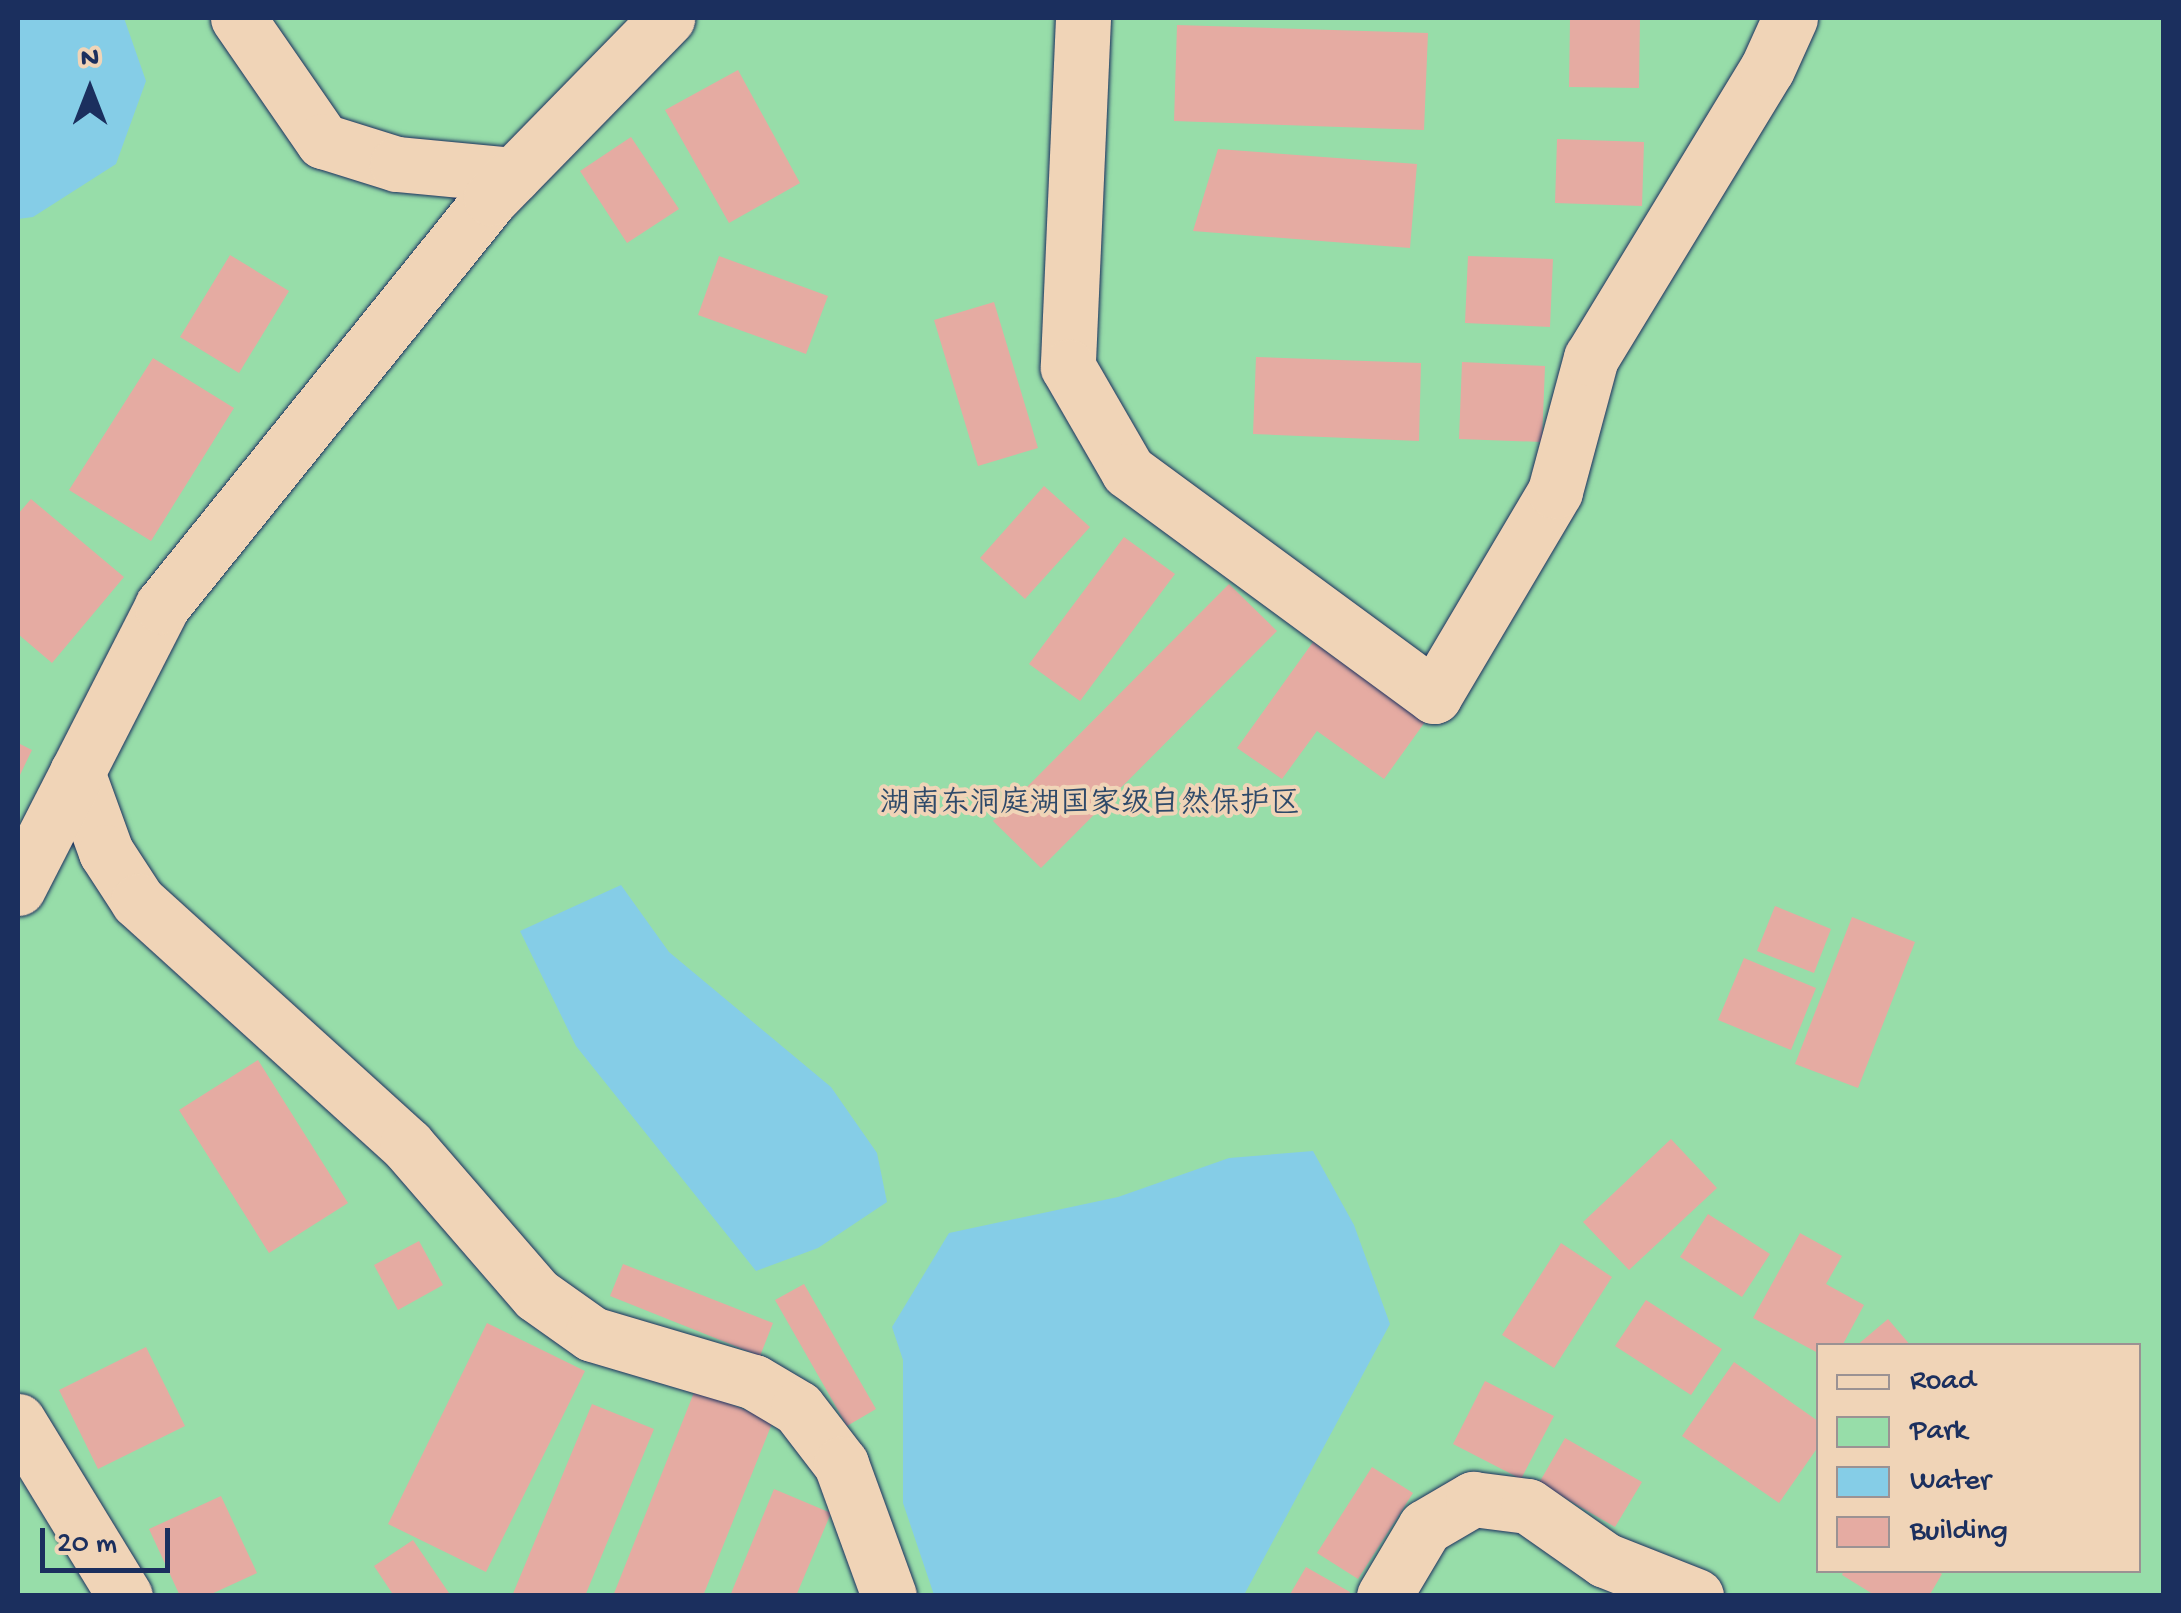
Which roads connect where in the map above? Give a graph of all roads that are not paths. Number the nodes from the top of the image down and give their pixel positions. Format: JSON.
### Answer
{"nodes":[{"id":1,"x":238,"y":18,"type":"edge"},
{"id":2,"x":667,"y":18,"type":"edge"},
{"id":3,"x":1083,"y":18,"type":"edge"},
{"id":4,"x":1790,"y":18,"type":"edge"},
{"id":5,"x":513,"y":175,"type":"junction"},
{"id":6,"x":77,"y":772,"type":"junction"},
{"id":7,"x":18,"y":888,"type":"edge"},
{"id":8,"x":18,"y":1421,"type":"edge"},
{"id":9,"x":125,"y":1596,"type":"edge"},
{"id":10,"x":889,"y":1596,"type":"edge"},
{"id":11,"x":1384,"y":1596,"type":"edge"},
{"id":12,"x":1696,"y":1596,"type":"edge"}],
"edges":[{"from":1,"to":5,"type":"street"},
{"from":2,"to":5,"type":"street"},
{"from":3,"to":4,"type":"street"},
{"from":5,"to":6,"type":"street"},
{"from":6,"to":7,"type":"street"},
{"from":6,"to":10,"type":"street"},
{"from":8,"to":9,"type":"street"},
{"from":11,"to":12,"type":"street"}]}
